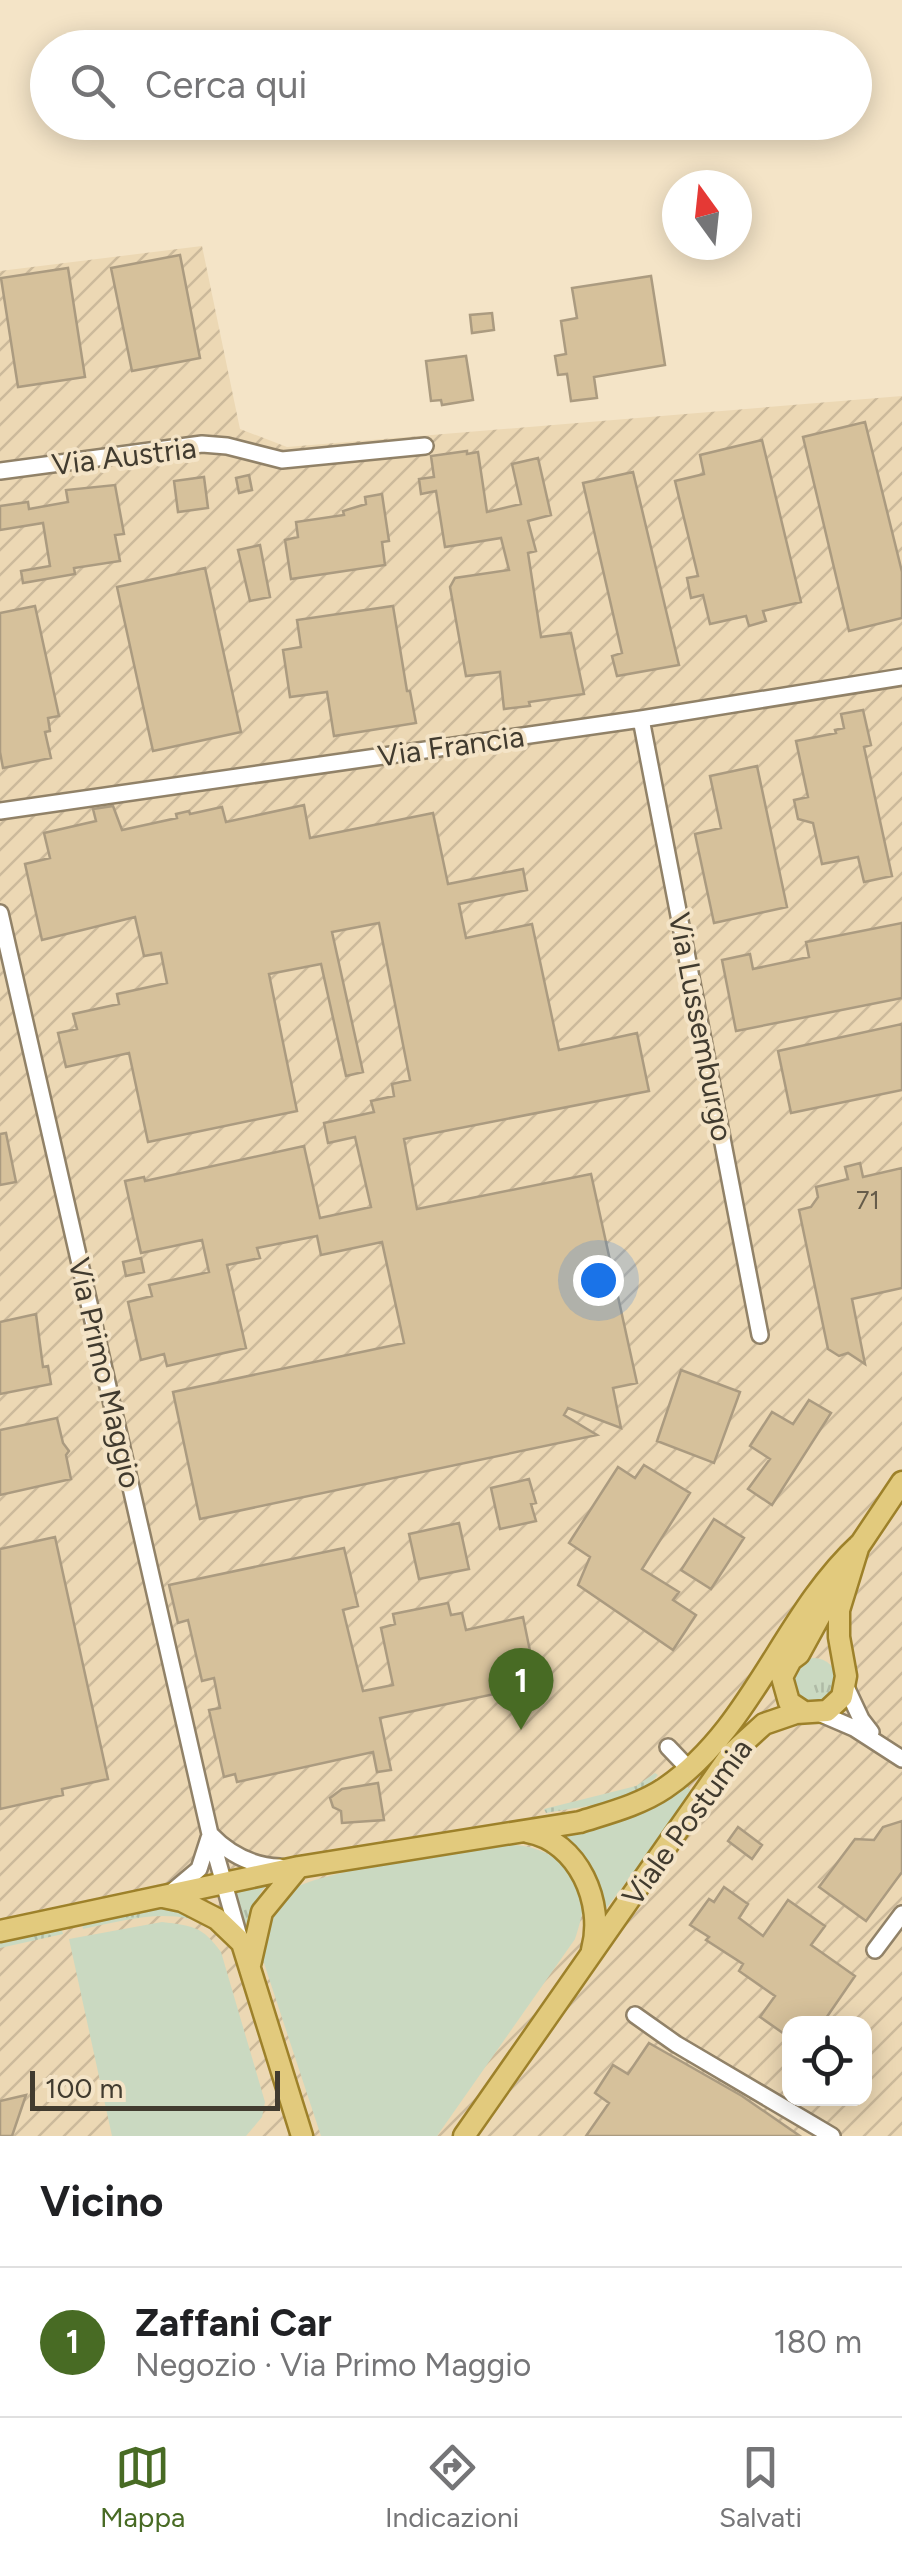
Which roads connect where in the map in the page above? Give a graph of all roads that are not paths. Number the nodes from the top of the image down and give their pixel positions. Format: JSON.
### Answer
{"nodes":[{"id":1,"x":425,"y":446,"type":"dead end"},
{"id":2,"x":0,"y":471,"type":"edge"},
{"id":3,"x":902,"y":676,"type":"edge"},
{"id":4,"x":641,"y":719,"type":"junction"},
{"id":5,"x":0,"y":811,"type":"edge"},
{"id":6,"x":0,"y":913,"type":"edge"},
{"id":7,"x":760,"y":1335,"type":"dead end"},
{"id":8,"x":902,"y":1482,"type":"edge"},
{"id":9,"x":902,"y":1508,"type":"edge"},
{"id":10,"x":879,"y":1516,"type":"junction"},
{"id":11,"x":860,"y":1544,"type":"junction"},
{"id":12,"x":799,"y":1654,"type":"junction"},
{"id":13,"x":844,"y":1676,"type":"junction"},
{"id":14,"x":782,"y":1677,"type":"junction"},
{"id":15,"x":742,"y":1708,"type":"junction"},
{"id":16,"x":812,"y":1713,"type":"junction"},
{"id":17,"x":880,"y":1743,"type":"junction"},
{"id":18,"x":668,"y":1748,"type":"dead end"},
{"id":19,"x":902,"y":1759,"type":"edge"},
{"id":20,"x":689,"y":1769,"type":"junction"},
{"id":21,"x":519,"y":1831,"type":"junction"},
{"id":22,"x":210,"y":1834,"type":"junction"},
{"id":23,"x":299,"y":1867,"type":"junction"},
{"id":24,"x":222,"y":1883,"type":"junction"},
{"id":25,"x":160,"y":1896,"type":"junction"},
{"id":26,"x":902,"y":1914,"type":"edge"},
{"id":27,"x":0,"y":1931,"type":"edge"},
{"id":28,"x":242,"y":1943,"type":"junction"},
{"id":29,"x":875,"y":1950,"type":"dead end"},
{"id":30,"x":590,"y":1957,"type":"junction"},
{"id":31,"x":250,"y":1965,"type":"junction"},
{"id":32,"x":635,"y":2014,"type":"dead end"},
{"id":33,"x":302,"y":2136,"type":"edge"},
{"id":34,"x":464,"y":2136,"type":"edge"},
{"id":35,"x":832,"y":2136,"type":"edge"}],
"edges":[{"from":1,"to":2,"type":"street","name":"Via Austria"},
{"from":3,"to":4,"type":"street","name":"Via Francia"},
{"from":4,"to":5,"type":"street","name":"Via Francia"},
{"from":4,"to":7,"type":"street","name":"Via Lussemburgo"},
{"from":6,"to":22,"type":"street","name":"Via Primo Maggio"},
{"from":8,"to":10,"type":"main road","name":"Viale Postumia"},
{"from":9,"to":10,"type":"street"},
{"from":10,"to":11,"type":"main road","name":"Viale Postumia"},
{"from":11,"to":12,"type":"main road","name":"Viale Postumia"},
{"from":11,"to":13,"type":"main road","name":"Viale Postumia"},
{"from":11,"to":15,"type":"main road","name":"Viale Postumia"},
{"from":12,"to":13,"type":"main road"},
{"from":12,"to":14,"type":"main road","name":"Viale Postumia"},
{"from":13,"to":16,"type":"main road","name":"Viale Postumia"},
{"from":13,"to":17,"type":"street"},
{"from":14,"to":15,"type":"main road","name":"Viale Postumia"},
{"from":14,"to":16,"type":"main road"},
{"from":15,"to":20,"type":"main road"},
{"from":16,"to":17,"type":"street"},
{"from":16,"to":30,"type":"main road","name":"Viale Postumia"},
{"from":17,"to":19,"type":"street"},
{"from":18,"to":20,"type":"street"},
{"from":20,"to":21,"type":"main road"},
{"from":21,"to":23,"type":"main road"},
{"from":21,"to":30,"type":"main road","name":"Viale Postumia"},
{"from":22,"to":23,"type":"street"},
{"from":22,"to":24,"type":"street","name":"Via Primo Maggio"},
{"from":22,"to":25,"type":"street"},
{"from":23,"to":24,"type":"main road"},
{"from":23,"to":31,"type":"main road"},
{"from":24,"to":25,"type":"main road"},
{"from":24,"to":28,"type":"street","name":"Via Primo Maggio"},
{"from":25,"to":27,"type":"main road"},
{"from":25,"to":28,"type":"main road"},
{"from":26,"to":29,"type":"street"},
{"from":28,"to":31,"type":"main road"},
{"from":30,"to":34,"type":"main road","name":"Viale Postumia"},
{"from":31,"to":33,"type":"main road"},
{"from":32,"to":35,"type":"street"}]}
